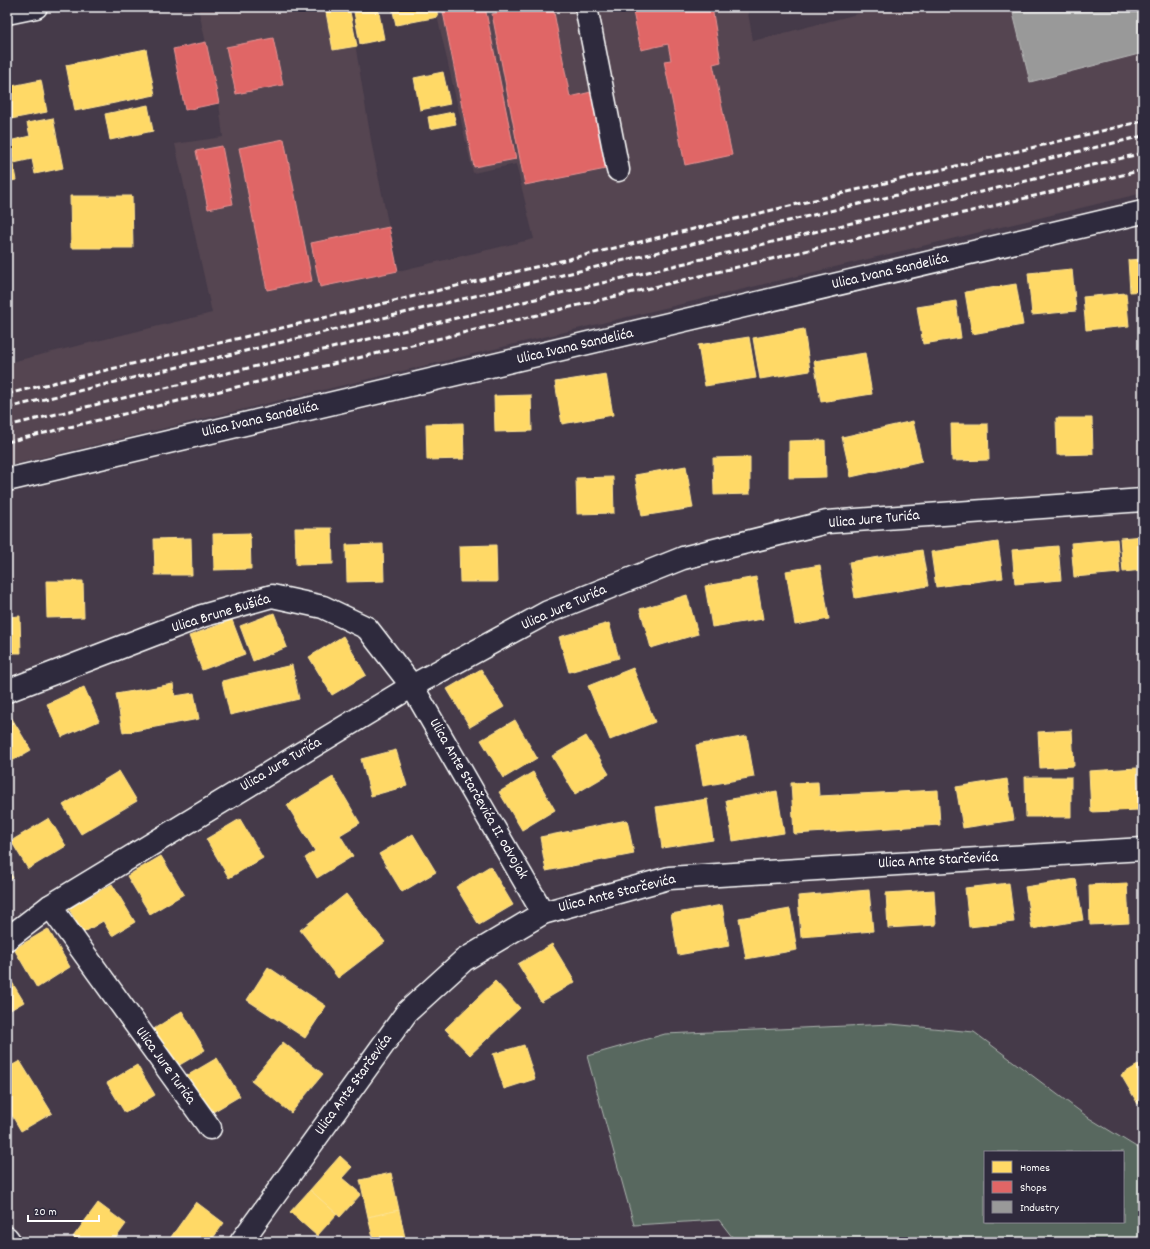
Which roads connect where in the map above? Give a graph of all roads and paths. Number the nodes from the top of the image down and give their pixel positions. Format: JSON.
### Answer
{"nodes":[{"id":1,"x":36,"y":7,"type":"edge"},
{"id":2,"x":586,"y":7,"type":"edge"},
{"id":3,"x":7,"y":13,"type":"edge"},
{"id":4,"x":618,"y":170,"type":"dead end"},
{"id":5,"x":1143,"y":212,"type":"edge"},
{"id":6,"x":7,"y":480,"type":"edge"},
{"id":7,"x":1143,"y":500,"type":"edge"},
{"id":8,"x":412,"y":686,"type":"junction"},
{"id":9,"x":7,"y":691,"type":"edge"},
{"id":10,"x":1143,"y":849,"type":"edge"},
{"id":11,"x":50,"y":906,"type":"junction"},
{"id":12,"x":543,"y":913,"type":"junction"},
{"id":13,"x":7,"y":939,"type":"edge"},
{"id":14,"x":210,"y":1128,"type":"dead end"},
{"id":15,"x":7,"y":1238,"type":"edge"},
{"id":16,"x":10,"y":1242,"type":"edge"},
{"id":17,"x":241,"y":1242,"type":"edge"}],
"edges":[{"from":1,"to":3,"type":"street"},
{"from":2,"to":4,"type":"street"},
{"from":5,"to":6,"type":"street","name":"Ulica Ivana Sandelića"},
{"from":7,"to":8,"type":"street","name":"Ulica Jure Turića"},
{"from":8,"to":9,"type":"street","name":"Ulica Brune Bušića"},
{"from":8,"to":11,"type":"street","name":"Ulica Jure Turića"},
{"from":8,"to":12,"type":"street","name":"Ulica Ante Starčevića II. odvojak"},
{"from":10,"to":12,"type":"street","name":"Ulica Ante Starčevića"},
{"from":11,"to":13,"type":"street","name":"Ulica Jure Turića"},
{"from":11,"to":14,"type":"street","name":"Ulica Jure Turića"},
{"from":12,"to":17,"type":"street","name":"Ulica Ante Starčevića"},
{"from":15,"to":16,"type":"street"}]}
